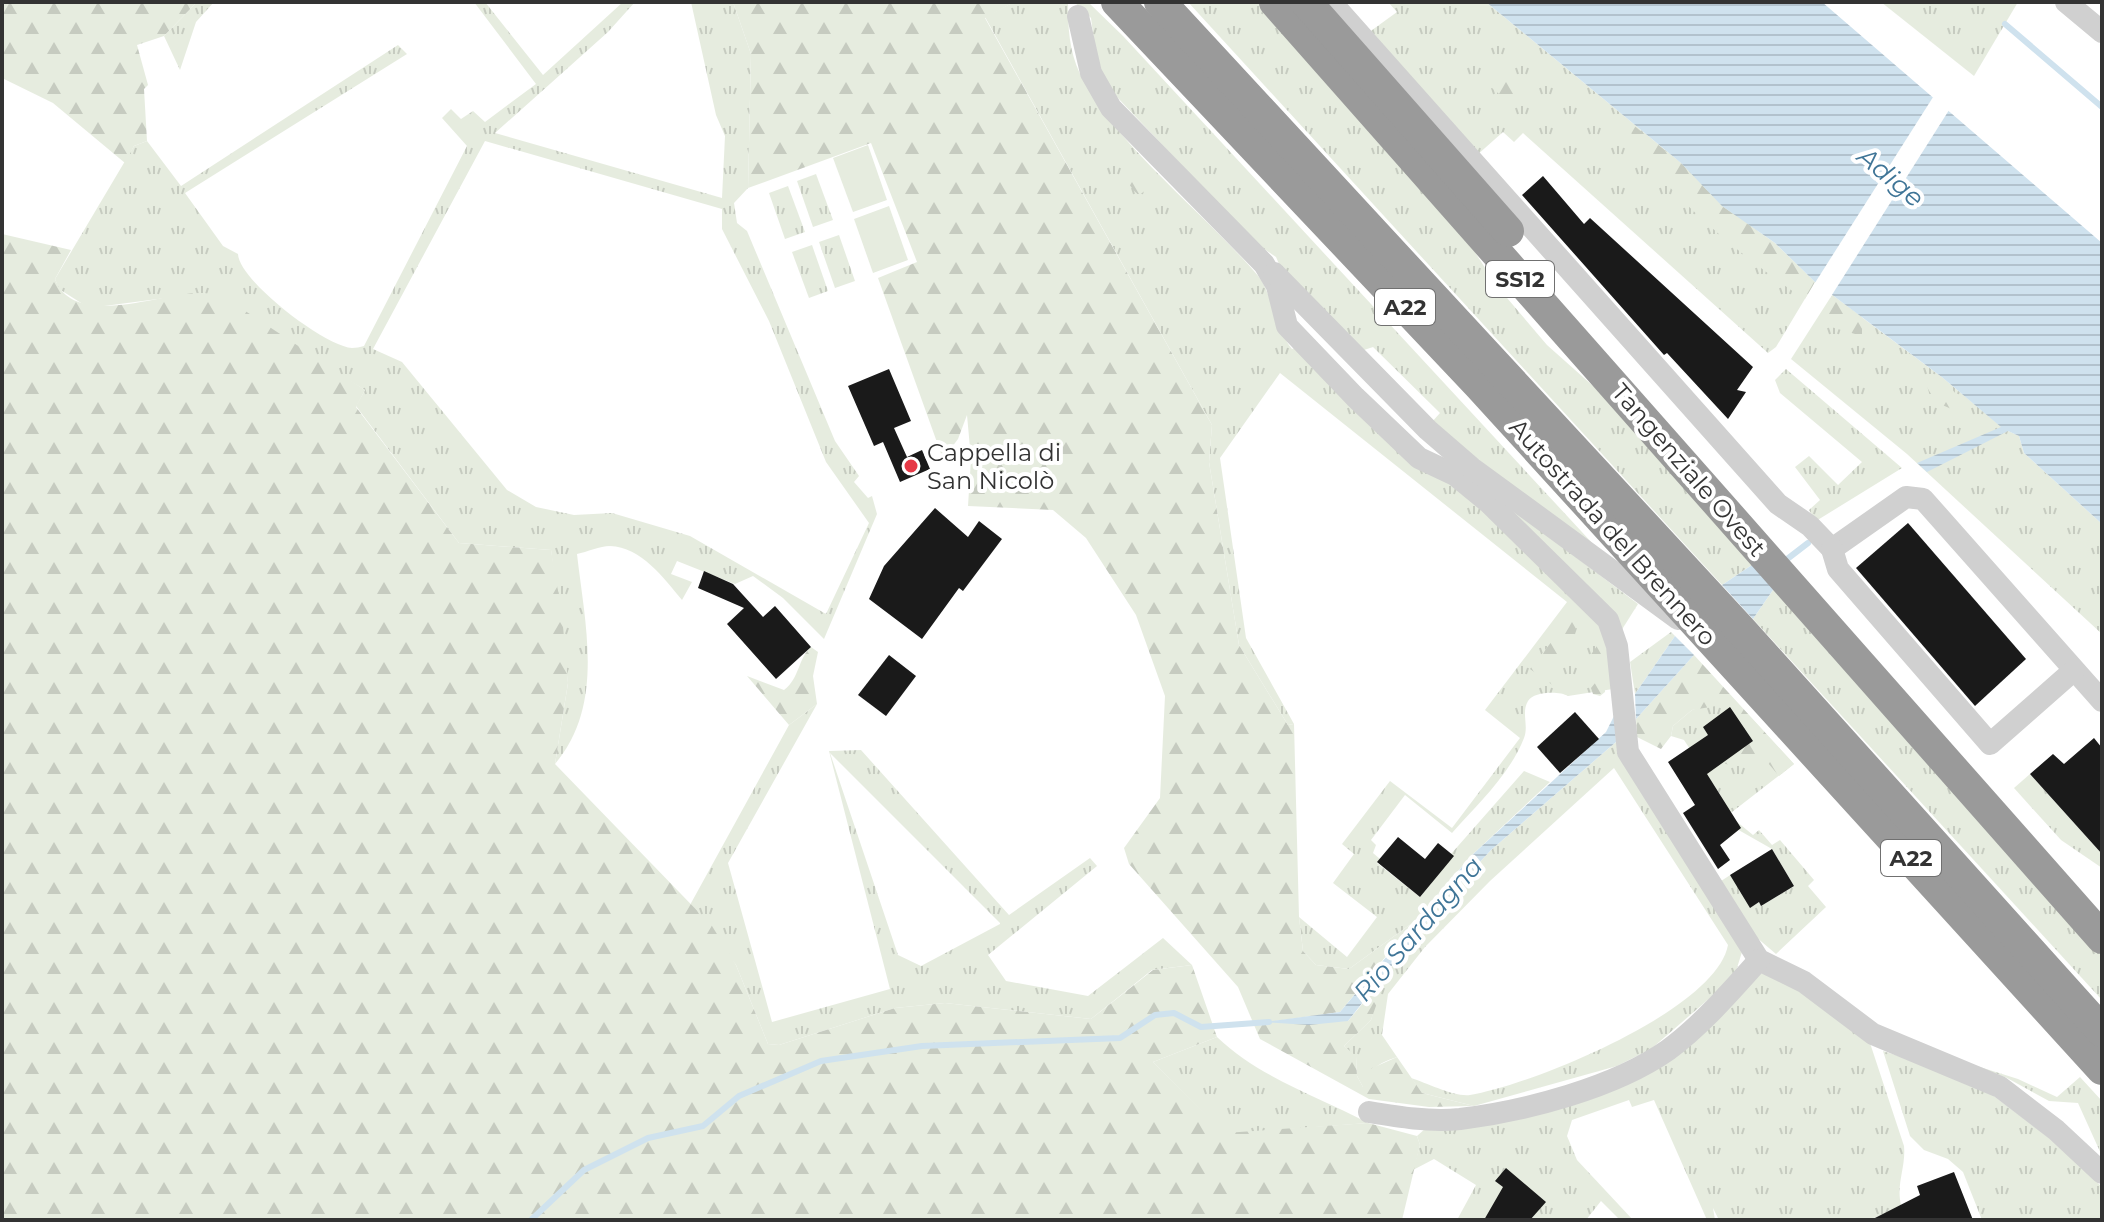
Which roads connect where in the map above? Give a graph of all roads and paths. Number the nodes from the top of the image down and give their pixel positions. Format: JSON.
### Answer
{"nodes":[{"id":1,"x":1117,"y":2,"type":"edge"},
{"id":2,"x":1160,"y":2,"type":"edge"},
{"id":3,"x":1275,"y":2,"type":"edge"},
{"id":4,"x":1306,"y":2,"type":"edge"},
{"id":5,"x":1331,"y":2,"type":"edge"},
{"id":6,"x":2066,"y":2,"type":"edge"},
{"id":7,"x":1078,"y":16,"type":"dead end"},
{"id":8,"x":2102,"y":32,"type":"edge"},
{"id":9,"x":1264,"y":264,"type":"junction"},
{"id":10,"x":1279,"y":293,"type":"junction"},
{"id":11,"x":1472,"y":468,"type":"junction"},
{"id":12,"x":1832,"y":549,"type":"junction"},
{"id":13,"x":1782,"y":561,"type":"junction"},
{"id":14,"x":1694,"y":611,"type":"junction"},
{"id":15,"x":1730,"y":639,"type":"junction"},
{"id":16,"x":2073,"y":671,"type":"junction"},
{"id":17,"x":2102,"y":701,"type":"edge"},
{"id":18,"x":2102,"y":906,"type":"edge"},
{"id":19,"x":2102,"y":938,"type":"edge"},
{"id":20,"x":1759,"y":960,"type":"junction"},
{"id":21,"x":2102,"y":1031,"type":"edge"},
{"id":22,"x":2102,"y":1069,"type":"edge"},
{"id":23,"x":1369,"y":1112,"type":"dead end"},
{"id":24,"x":2102,"y":1173,"type":"edge"}],
"edges":[{"from":1,"to":14,"type":"highway","name":"Autostrada del Brennero","number":"A22"},
{"from":2,"to":14,"type":"highway","name":"Autostrada del Brennero","number":"A22"},
{"from":3,"to":13,"type":"highway","name":"Tangenziale Ovest","number":"SS12"},
{"from":4,"to":13,"type":"highway","name":"Tangenziale Ovest","number":"SS12"},
{"from":5,"to":12,"type":"street"},
{"from":6,"to":8,"type":"street"},
{"from":7,"to":9,"type":"street"},
{"from":9,"to":10,"type":"street"},
{"from":9,"to":11,"type":"street"},
{"from":10,"to":11,"type":"street"},
{"from":10,"to":20,"type":"street"},
{"from":11,"to":14,"type":"street"},
{"from":12,"to":16,"type":"street"},
{"from":12,"to":16,"type":"street"},
{"from":13,"to":18,"type":"highway","name":"Tangenziale Ovest","number":"SS12"},
{"from":13,"to":19,"type":"highway","name":"Tangenziale Ovest","number":"SS12"},
{"from":14,"to":15,"type":"highway","name":"Autostrada del Brennero","number":"A22"},
{"from":15,"to":21,"type":"highway","name":"Autostrada del Brennero","number":"A22"},
{"from":15,"to":22,"type":"highway","name":"Autostrada del Brennero","number":"A22"},
{"from":16,"to":17,"type":"street"},
{"from":20,"to":23,"type":"street"},
{"from":20,"to":24,"type":"street"}]}
